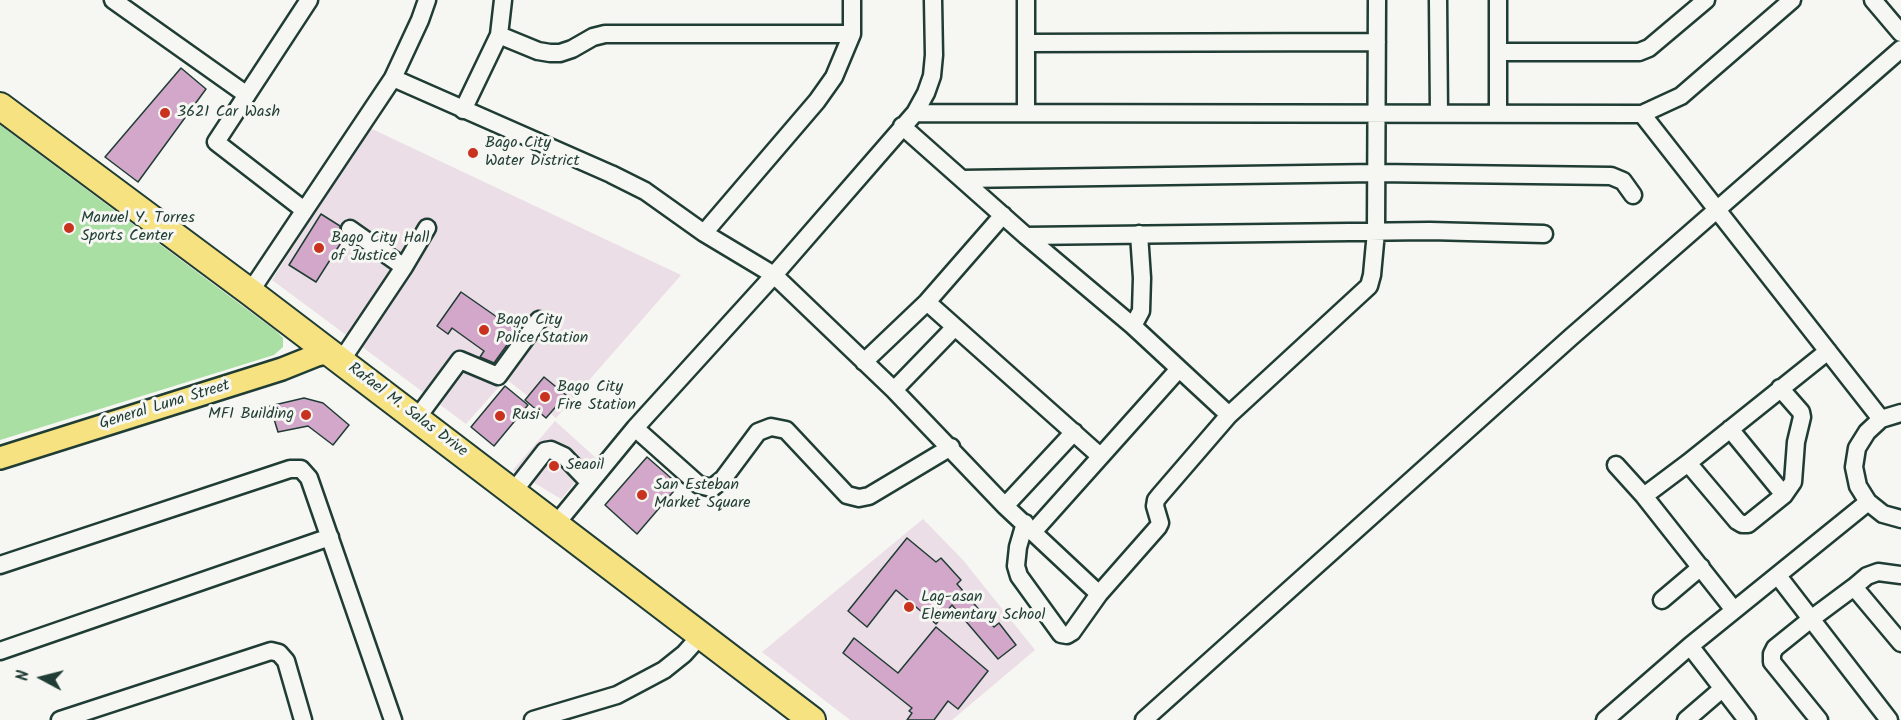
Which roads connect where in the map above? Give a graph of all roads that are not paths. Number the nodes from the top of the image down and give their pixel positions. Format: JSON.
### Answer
{"nodes":[{"id":1,"x":113,"y":0,"type":"edge"},
{"id":2,"x":309,"y":0,"type":"edge"},
{"id":3,"x":427,"y":0,"type":"edge"},
{"id":4,"x":503,"y":0,"type":"edge"},
{"id":5,"x":852,"y":0,"type":"edge"},
{"id":6,"x":933,"y":0,"type":"edge"},
{"id":7,"x":1026,"y":0,"type":"edge"},
{"id":8,"x":1377,"y":0,"type":"edge"},
{"id":9,"x":1438,"y":0,"type":"edge"},
{"id":10,"x":1498,"y":0,"type":"edge"},
{"id":11,"x":1706,"y":0,"type":"edge"},
{"id":12,"x":1792,"y":0,"type":"edge"},
{"id":13,"x":1873,"y":0,"type":"edge"},
{"id":14,"x":1901,"y":33,"type":"edge"},
{"id":15,"x":852,"y":34,"type":"junction"},
{"id":16,"x":499,"y":35,"type":"junction"},
{"id":17,"x":1377,"y":42,"type":"junction"},
{"id":18,"x":1026,"y":43,"type":"junction"},
{"id":19,"x":1901,"y":49,"type":"edge"},
{"id":20,"x":1498,"y":52,"type":"junction"},
{"id":21,"x":393,"y":78,"type":"junction"},
{"id":22,"x":247,"y":95,"type":"junction"},
{"id":23,"x":0,"y":106,"type":"edge"},
{"id":24,"x":463,"y":110,"type":"junction"},
{"id":25,"x":915,"y":113,"type":"junction"},
{"id":26,"x":1026,"y":113,"type":"junction"},
{"id":27,"x":1376,"y":113,"type":"junction"},
{"id":28,"x":1439,"y":113,"type":"junction"},
{"id":29,"x":1498,"y":113,"type":"junction"},
{"id":30,"x":1642,"y":114,"type":"junction"},
{"id":31,"x":902,"y":126,"type":"junction"},
{"id":32,"x":1376,"y":173,"type":"junction"},
{"id":33,"x":962,"y":178,"type":"junction"},
{"id":34,"x":1633,"y":195,"type":"dead end"},
{"id":35,"x":304,"y":210,"type":"junction"},
{"id":36,"x":1718,"y":210,"type":"junction"},
{"id":37,"x":1003,"y":215,"type":"junction"},
{"id":38,"x":427,"y":228,"type":"dead end"},
{"id":39,"x":350,"y":229,"type":"dead end"},
{"id":40,"x":1376,"y":232,"type":"junction"},
{"id":41,"x":704,"y":233,"type":"junction"},
{"id":42,"x":1139,"y":234,"type":"junction"},
{"id":43,"x":1544,"y":234,"type":"dead end"},
{"id":44,"x":1026,"y":236,"type":"junction"},
{"id":45,"x":404,"y":267,"type":"junction"},
{"id":46,"x":774,"y":275,"type":"junction"},
{"id":47,"x":250,"y":292,"type":"junction"},
{"id":48,"x":927,"y":302,"type":"junction"},
{"id":49,"x":539,"y":320,"type":"dead end"},
{"id":50,"x":1133,"y":326,"type":"junction"},
{"id":51,"x":955,"y":327,"type":"junction"},
{"id":52,"x":1828,"y":351,"type":"junction"},
{"id":53,"x":335,"y":356,"type":"junction"},
{"id":54,"x":864,"y":362,"type":"junction"},
{"id":55,"x":1178,"y":370,"type":"junction"},
{"id":56,"x":1780,"y":388,"type":"junction"},
{"id":57,"x":894,"y":390,"type":"junction"},
{"id":58,"x":1901,"y":413,"type":"edge"},
{"id":59,"x":1229,"y":415,"type":"junction"},
{"id":60,"x":417,"y":418,"type":"junction"},
{"id":61,"x":1881,"y":420,"type":"junction"},
{"id":62,"x":635,"y":428,"type":"junction"},
{"id":63,"x":1730,"y":429,"type":"junction"},
{"id":64,"x":1074,"y":432,"type":"junction"},
{"id":65,"x":951,"y":447,"type":"junction"},
{"id":66,"x":1100,"y":456,"type":"junction"},
{"id":67,"x":0,"y":458,"type":"edge"},
{"id":68,"x":1688,"y":464,"type":"junction"},
{"id":69,"x":1616,"y":465,"type":"dead end"},
{"id":70,"x":590,"y":482,"type":"junction"},
{"id":71,"x":513,"y":492,"type":"junction"},
{"id":72,"x":1785,"y":495,"type":"junction"},
{"id":73,"x":1644,"y":496,"type":"junction"},
{"id":74,"x":1868,"y":502,"type":"junction"},
{"id":75,"x":1005,"y":506,"type":"junction"},
{"id":76,"x":1901,"y":519,"type":"edge"},
{"id":77,"x":556,"y":524,"type":"junction"},
{"id":78,"x":1029,"y":527,"type":"junction"},
{"id":79,"x":330,"y":537,"type":"junction"},
{"id":80,"x":0,"y":565,"type":"edge"},
{"id":81,"x":1701,"y":567,"type":"junction"},
{"id":82,"x":1901,"y":575,"type":"edge"},
{"id":83,"x":1778,"y":576,"type":"junction"},
{"id":84,"x":1854,"y":587,"type":"junction"},
{"id":85,"x":1100,"y":594,"type":"junction"},
{"id":86,"x":1662,"y":600,"type":"dead end"},
{"id":87,"x":1734,"y":610,"type":"junction"},
{"id":88,"x":1811,"y":619,"type":"junction"},
{"id":89,"x":698,"y":637,"type":"junction"},
{"id":90,"x":1901,"y":642,"type":"edge"},
{"id":91,"x":1690,"y":646,"type":"junction"},
{"id":92,"x":0,"y":651,"type":"edge"},
{"id":93,"x":1722,"y":689,"type":"junction"},
{"id":94,"x":60,"y":720,"type":"edge"},
{"id":95,"x":303,"y":720,"type":"edge"},
{"id":96,"x":393,"y":720,"type":"edge"},
{"id":97,"x":532,"y":720,"type":"edge"},
{"id":98,"x":812,"y":720,"type":"edge"},
{"id":99,"x":1144,"y":720,"type":"edge"},
{"id":100,"x":1605,"y":720,"type":"edge"},
{"id":101,"x":1686,"y":720,"type":"edge"},
{"id":102,"x":1747,"y":720,"type":"edge"},
{"id":103,"x":1819,"y":720,"type":"edge"},
{"id":104,"x":1889,"y":720,"type":"edge"}],
"edges":[{"from":1,"to":22,"type":"street"},
{"from":2,"to":22,"type":"street"},
{"from":3,"to":21,"type":"street"},
{"from":4,"to":16,"type":"street"},
{"from":5,"to":15,"type":"street"},
{"from":6,"to":25,"type":"street"},
{"from":7,"to":18,"type":"street"},
{"from":8,"to":17,"type":"street"},
{"from":9,"to":28,"type":"street"},
{"from":10,"to":20,"type":"street"},
{"from":11,"to":20,"type":"street"},
{"from":12,"to":30,"type":"street"},
{"from":13,"to":14,"type":"street"},
{"from":15,"to":16,"type":"street"},
{"from":15,"to":41,"type":"street"},
{"from":16,"to":24,"type":"street"},
{"from":17,"to":18,"type":"street"},
{"from":17,"to":27,"type":"street"},
{"from":18,"to":26,"type":"street"},
{"from":19,"to":36,"type":"street"},
{"from":20,"to":29,"type":"street"},
{"from":21,"to":24,"type":"street"},
{"from":21,"to":35,"type":"street"},
{"from":22,"to":35,"type":"street"},
{"from":23,"to":47,"type":"highway","name":"Rafael M. Salas Drive"},
{"from":24,"to":41,"type":"street"},
{"from":25,"to":26,"type":"street"},
{"from":25,"to":31,"type":"street"},
{"from":26,"to":27,"type":"street"},
{"from":27,"to":28,"type":"street"},
{"from":27,"to":32,"type":"street"},
{"from":28,"to":29,"type":"street"},
{"from":29,"to":30,"type":"street"},
{"from":30,"to":36,"type":"street"},
{"from":31,"to":33,"type":"street"},
{"from":31,"to":46,"type":"street"},
{"from":32,"to":33,"type":"street"},
{"from":32,"to":34,"type":"street"},
{"from":32,"to":40,"type":"street"},
{"from":33,"to":37,"type":"street"},
{"from":35,"to":47,"type":"street"},
{"from":36,"to":52,"type":"street"},
{"from":36,"to":99,"type":"street"},
{"from":37,"to":44,"type":"street"},
{"from":37,"to":48,"type":"street"},
{"from":38,"to":45,"type":"street"},
{"from":39,"to":45,"type":"street"},
{"from":40,"to":42,"type":"street"},
{"from":40,"to":43,"type":"street"},
{"from":40,"to":59,"type":"street"},
{"from":41,"to":46,"type":"street"},
{"from":42,"to":44,"type":"street"},
{"from":42,"to":50,"type":"street"},
{"from":44,"to":50,"type":"street"},
{"from":45,"to":53,"type":"street"},
{"from":46,"to":54,"type":"street"},
{"from":46,"to":62,"type":"street"},
{"from":47,"to":53,"type":"highway","name":"Rafael M. Salas Drive"},
{"from":48,"to":51,"type":"street"},
{"from":48,"to":54,"type":"street"},
{"from":49,"to":60,"type":"street"},
{"from":50,"to":55,"type":"street"},
{"from":51,"to":57,"type":"street"},
{"from":51,"to":64,"type":"street"},
{"from":52,"to":56,"type":"street"},
{"from":52,"to":61,"type":"street"},
{"from":53,"to":60,"type":"highway","name":"Rafael M. Salas Drive"},
{"from":53,"to":67,"type":"main road","name":"General Luna Street"},
{"from":54,"to":57,"type":"street"},
{"from":55,"to":59,"type":"street"},
{"from":55,"to":66,"type":"street"},
{"from":56,"to":63,"type":"street"},
{"from":56,"to":72,"type":"street"},
{"from":57,"to":65,"type":"street"},
{"from":58,"to":61,"type":"street"},
{"from":59,"to":85,"type":"street"},
{"from":60,"to":71,"type":"highway","name":"Rafael M. Salas Drive"},
{"from":61,"to":74,"type":"street"},
{"from":62,"to":65,"type":"street"},
{"from":62,"to":70,"type":"street"},
{"from":63,"to":68,"type":"street"},
{"from":63,"to":72,"type":"street"},
{"from":64,"to":66,"type":"street"},
{"from":64,"to":75,"type":"street"},
{"from":65,"to":75,"type":"street"},
{"from":66,"to":78,"type":"street"},
{"from":68,"to":72,"type":"street"},
{"from":68,"to":73,"type":"street"},
{"from":69,"to":73,"type":"street"},
{"from":70,"to":71,"type":"street"},
{"from":70,"to":77,"type":"street"},
{"from":71,"to":77,"type":"highway","name":"Rafael M. Salas Drive"},
{"from":73,"to":81,"type":"street"},
{"from":74,"to":76,"type":"street"},
{"from":74,"to":83,"type":"street"},
{"from":75,"to":78,"type":"street"},
{"from":77,"to":89,"type":"highway","name":"Rafael M. Salas Drive"},
{"from":78,"to":85,"type":"street"},
{"from":78,"to":85,"type":"street"},
{"from":79,"to":80,"type":"street"},
{"from":79,"to":92,"type":"street"},
{"from":79,"to":96,"type":"street"},
{"from":81,"to":86,"type":"street"},
{"from":81,"to":87,"type":"street"},
{"from":82,"to":84,"type":"street"},
{"from":83,"to":87,"type":"street"},
{"from":83,"to":88,"type":"street"},
{"from":84,"to":88,"type":"street"},
{"from":84,"to":90,"type":"street"},
{"from":87,"to":91,"type":"street"},
{"from":88,"to":103,"type":"street"},
{"from":88,"to":104,"type":"street"},
{"from":89,"to":97,"type":"street"},
{"from":89,"to":98,"type":"highway","name":"Rafael M. Salas Drive"},
{"from":91,"to":93,"type":"street"},
{"from":91,"to":100,"type":"street"},
{"from":93,"to":101,"type":"street"},
{"from":93,"to":102,"type":"street"},
{"from":94,"to":95,"type":"street"}]}
